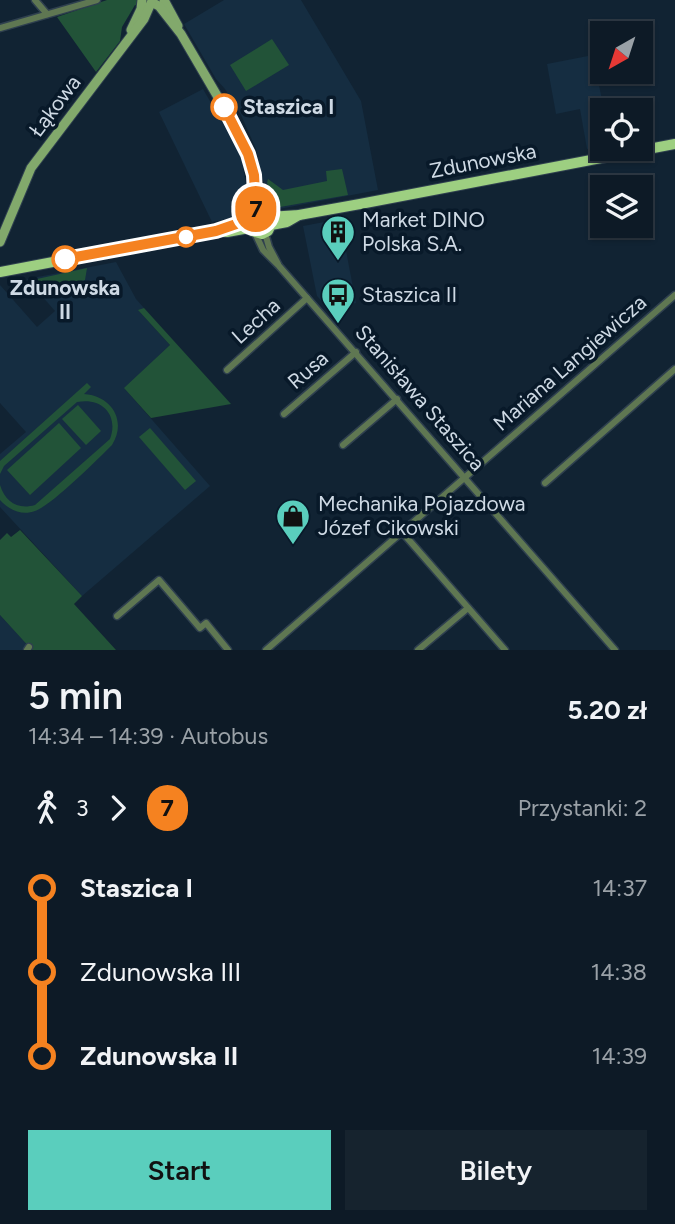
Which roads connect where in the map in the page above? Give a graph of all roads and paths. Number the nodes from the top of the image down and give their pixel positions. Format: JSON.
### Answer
{"nodes":[{"id":1,"x":35,"y":0,"type":"edge"},
{"id":2,"x":97,"y":0,"type":"edge"},
{"id":3,"x":164,"y":0,"type":"edge"},
{"id":4,"x":149,"y":1,"type":"edge"},
{"id":5,"x":47,"y":14,"type":"junction"},
{"id":6,"x":0,"y":28,"type":"edge"},
{"id":7,"x":181,"y":34,"type":"junction"},
{"id":8,"x":675,"y":144,"type":"edge"},
{"id":9,"x":260,"y":223,"type":"junction"},
{"id":10,"x":0,"y":242,"type":"edge"},
{"id":11,"x":0,"y":272,"type":"edge"},
{"id":12,"x":675,"y":295,"type":"edge"},
{"id":13,"x":307,"y":298,"type":"junction"},
{"id":14,"x":356,"y":352,"type":"junction"},
{"id":15,"x":675,"y":369,"type":"edge"},
{"id":16,"x":227,"y":370,"type":"dead end"},
{"id":17,"x":397,"y":399,"type":"junction"},
{"id":18,"x":284,"y":414,"type":"dead end"},
{"id":19,"x":343,"y":445,"type":"dead end"},
{"id":20,"x":466,"y":477,"type":"junction"},
{"id":21,"x":545,"y":483,"type":"dead end"},
{"id":22,"x":402,"y":532,"type":"junction"},
{"id":23,"x":468,"y":608,"type":"junction"},
{"id":24,"x":117,"y":616,"type":"dead end"},
{"id":25,"x":228,"y":650,"type":"edge"},
{"id":26,"x":266,"y":650,"type":"edge"},
{"id":27,"x":418,"y":650,"type":"edge"},
{"id":28,"x":505,"y":650,"type":"edge"},
{"id":29,"x":615,"y":650,"type":"edge"}],
"edges":[{"from":1,"to":5,"type":"street"},
{"from":2,"to":5,"type":"street"},
{"from":3,"to":7,"type":"street","name":"Stanisława Staszica"},
{"from":4,"to":7,"type":"street","name":"Stanisława Staszica"},
{"from":4,"to":10,"type":"street","name":"Łąkowa"},
{"from":5,"to":6,"type":"street"},
{"from":7,"to":9,"type":"street","name":"Stanisława Staszica"},
{"from":8,"to":9,"type":"main road","name":"Zdunowska"},
{"from":9,"to":11,"type":"main road","name":"Zdunowska"},
{"from":9,"to":13,"type":"street","name":"Stanisława Staszica"},
{"from":12,"to":20,"type":"street","name":"Mariana Langiewicza"},
{"from":13,"to":14,"type":"street","name":"Stanisława Staszica"},
{"from":13,"to":16,"type":"street","name":"Lecha"},
{"from":14,"to":17,"type":"street","name":"Stanisława Staszica"},
{"from":14,"to":18,"type":"street","name":"Rusa"},
{"from":15,"to":21,"type":"street"},
{"from":17,"to":19,"type":"street"},
{"from":17,"to":20,"type":"street","name":"Stanisława Staszica"},
{"from":20,"to":22,"type":"street","name":"Mariana Langiewicza"},
{"from":20,"to":29,"type":"street","name":"Stanisława Staszica"},
{"from":22,"to":23,"type":"street"},
{"from":22,"to":26,"type":"street","name":"Mariana Langiewicza"},
{"from":23,"to":27,"type":"street"},
{"from":23,"to":28,"type":"street"},
{"from":24,"to":25,"type":"street"}]}
